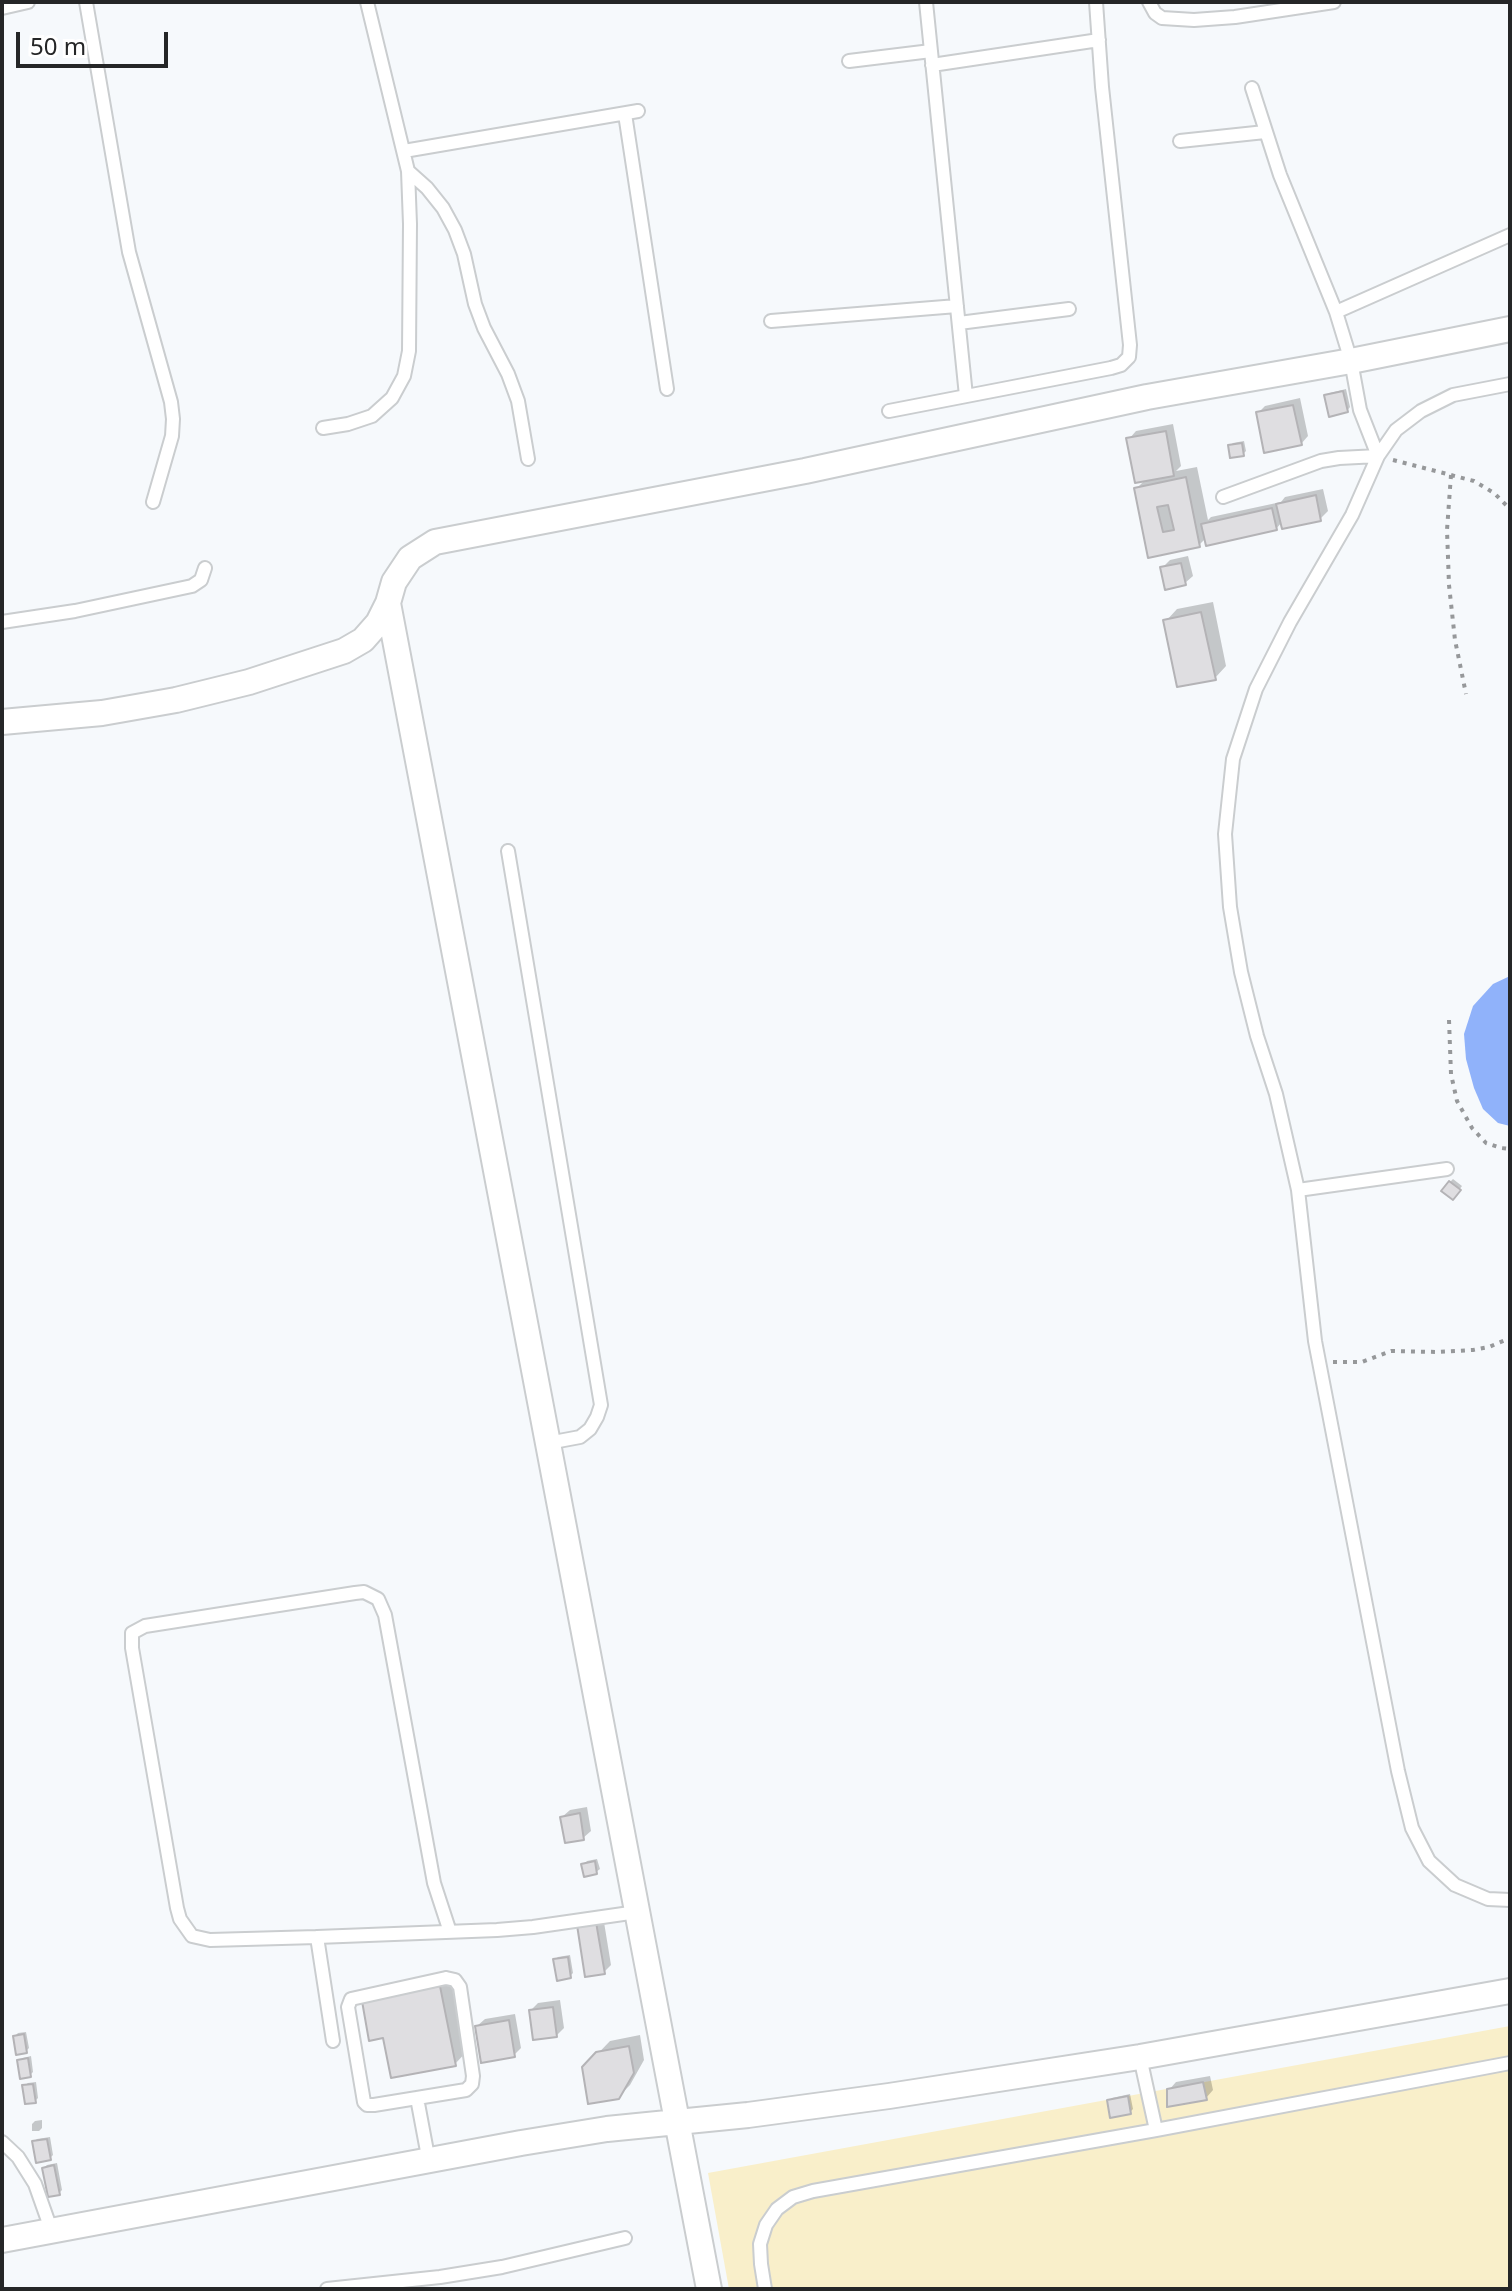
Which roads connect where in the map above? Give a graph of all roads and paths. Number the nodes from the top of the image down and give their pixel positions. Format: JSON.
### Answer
{"nodes":[{"id":1,"x":28,"y":2,"type":"edge"},
{"id":2,"x":86,"y":2,"type":"edge"},
{"id":3,"x":367,"y":2,"type":"edge"},
{"id":4,"x":926,"y":2,"type":"edge"},
{"id":5,"x":1096,"y":2,"type":"edge"},
{"id":6,"x":1149,"y":2,"type":"edge"},
{"id":7,"x":1334,"y":2,"type":"edge"},
{"id":8,"x":2,"y":8,"type":"edge"},
{"id":9,"x":1099,"y":40,"type":"junction"},
{"id":10,"x":931,"y":51,"type":"junction"},
{"id":11,"x":849,"y":61,"type":"dead end"},
{"id":12,"x":932,"y":65,"type":"junction"},
{"id":13,"x":1252,"y":88,"type":"dead end"},
{"id":14,"x":1265,"y":132,"type":"junction"},
{"id":15,"x":1180,"y":141,"type":"dead end"},
{"id":16,"x":404,"y":151,"type":"junction"},
{"id":17,"x":408,"y":171,"type":"junction"},
{"id":18,"x":1510,"y":235,"type":"edge"},
{"id":19,"x":957,"y":306,"type":"junction"},
{"id":20,"x":1069,"y":309,"type":"dead end"},
{"id":21,"x":1336,"y":312,"type":"junction"},
{"id":22,"x":771,"y":321,"type":"dead end"},
{"id":23,"x":959,"y":323,"type":"junction"},
{"id":24,"x":1510,"y":329,"type":"edge"},
{"id":25,"x":1351,"y":361,"type":"junction"},
{"id":26,"x":1510,"y":384,"type":"edge"},
{"id":27,"x":667,"y":389,"type":"dead end"},
{"id":28,"x":966,"y":396,"type":"junction"},
{"id":29,"x":889,"y":411,"type":"dead end"},
{"id":30,"x":323,"y":428,"type":"dead end"},
{"id":31,"x":1378,"y":456,"type":"junction"},
{"id":32,"x":528,"y":459,"type":"dead end"},
{"id":33,"x":1451,"y":475,"type":"junction"},
{"id":34,"x":1223,"y":497,"type":"dead end"},
{"id":35,"x":153,"y":502,"type":"dead end"},
{"id":36,"x":1510,"y":509,"type":"edge"},
{"id":37,"x":205,"y":568,"type":"dead end"},
{"id":38,"x":388,"y":603,"type":"junction"},
{"id":39,"x":2,"y":622,"type":"edge"},
{"id":40,"x":1466,"y":694,"type":"dead end"},
{"id":41,"x":2,"y":722,"type":"edge"},
{"id":42,"x":508,"y":851,"type":"dead end"},
{"id":43,"x":1449,"y":1020,"type":"dead end"},
{"id":44,"x":1510,"y":1149,"type":"edge"},
{"id":45,"x":1447,"y":1169,"type":"dead end"},
{"id":46,"x":1298,"y":1190,"type":"junction"},
{"id":47,"x":1510,"y":1338,"type":"edge"},
{"id":48,"x":1319,"y":1361,"type":"junction"},
{"id":49,"x":548,"y":1443,"type":"junction"},
{"id":50,"x":1510,"y":1900,"type":"edge"},
{"id":51,"x":637,"y":1912,"type":"junction"},
{"id":52,"x":450,"y":1932,"type":"junction"},
{"id":53,"x":317,"y":1937,"type":"junction"},
{"id":54,"x":1510,"y":1991,"type":"edge"},
{"id":55,"x":333,"y":2041,"type":"dead end"},
{"id":56,"x":1140,"y":2057,"type":"junction"},
{"id":57,"x":1510,"y":2063,"type":"edge"},
{"id":58,"x":417,"y":2098,"type":"junction"},
{"id":59,"x":677,"y":2121,"type":"junction"},
{"id":60,"x":1156,"y":2130,"type":"junction"},
{"id":61,"x":2,"y":2142,"type":"edge"},
{"id":62,"x":429,"y":2162,"type":"junction"},
{"id":63,"x":52,"y":2232,"type":"junction"},
{"id":64,"x":625,"y":2238,"type":"dead end"},
{"id":65,"x":2,"y":2240,"type":"edge"},
{"id":66,"x":377,"y":2287,"type":"edge"},
{"id":67,"x":327,"y":2289,"type":"edge"},
{"id":68,"x":709,"y":2289,"type":"edge"},
{"id":69,"x":765,"y":2289,"type":"edge"}],
"edges":[{"from":1,"to":8,"type":"lane"},
{"from":2,"to":35,"type":"lane"},
{"from":3,"to":16,"type":"lane"},
{"from":4,"to":10,"type":"lane"},
{"from":5,"to":9,"type":"lane"},
{"from":6,"to":7,"type":"lane"},
{"from":9,"to":12,"type":"lane"},
{"from":9,"to":28,"type":"lane"},
{"from":10,"to":11,"type":"lane"},
{"from":10,"to":12,"type":"lane"},
{"from":12,"to":19,"type":"lane"},
{"from":13,"to":14,"type":"lane"},
{"from":14,"to":15,"type":"lane"},
{"from":14,"to":21,"type":"lane"},
{"from":16,"to":17,"type":"lane"},
{"from":16,"to":27,"type":"lane"},
{"from":17,"to":30,"type":"lane"},
{"from":17,"to":32,"type":"lane"},
{"from":18,"to":21,"type":"lane"},
{"from":19,"to":22,"type":"lane"},
{"from":19,"to":23,"type":"lane"},
{"from":20,"to":23,"type":"lane"},
{"from":21,"to":25,"type":"lane"},
{"from":23,"to":28,"type":"lane"},
{"from":24,"to":25,"type":"street"},
{"from":25,"to":31,"type":"lane"},
{"from":25,"to":38,"type":"street"},
{"from":26,"to":31,"type":"lane"},
{"from":28,"to":29,"type":"lane"},
{"from":31,"to":33,"type":"path"},
{"from":31,"to":34,"type":"lane"},
{"from":31,"to":46,"type":"lane"},
{"from":33,"to":36,"type":"path"},
{"from":33,"to":40,"type":"path"},
{"from":37,"to":39,"type":"lane"},
{"from":38,"to":41,"type":"street"},
{"from":38,"to":49,"type":"street"},
{"from":42,"to":49,"type":"lane"},
{"from":43,"to":44,"type":"path"},
{"from":45,"to":46,"type":"lane"},
{"from":46,"to":48,"type":"lane"},
{"from":47,"to":48,"type":"path"},
{"from":48,"to":50,"type":"lane"},
{"from":49,"to":51,"type":"street"},
{"from":51,"to":52,"type":"lane"},
{"from":51,"to":59,"type":"street"},
{"from":52,"to":53,"type":"lane"},
{"from":52,"to":53,"type":"lane"},
{"from":53,"to":55,"type":"lane"},
{"from":54,"to":56,"type":"street"},
{"from":56,"to":59,"type":"street"},
{"from":56,"to":60,"type":"lane"},
{"from":57,"to":60,"type":"lane"},
{"from":58,"to":58,"type":"lane"},
{"from":58,"to":62,"type":"lane"},
{"from":59,"to":62,"type":"street"},
{"from":59,"to":68,"type":"street"},
{"from":60,"to":69,"type":"lane"},
{"from":61,"to":63,"type":"lane"},
{"from":62,"to":63,"type":"street"},
{"from":63,"to":65,"type":"street"},
{"from":64,"to":66,"type":"lane"},
{"from":66,"to":67,"type":"lane"}]}
